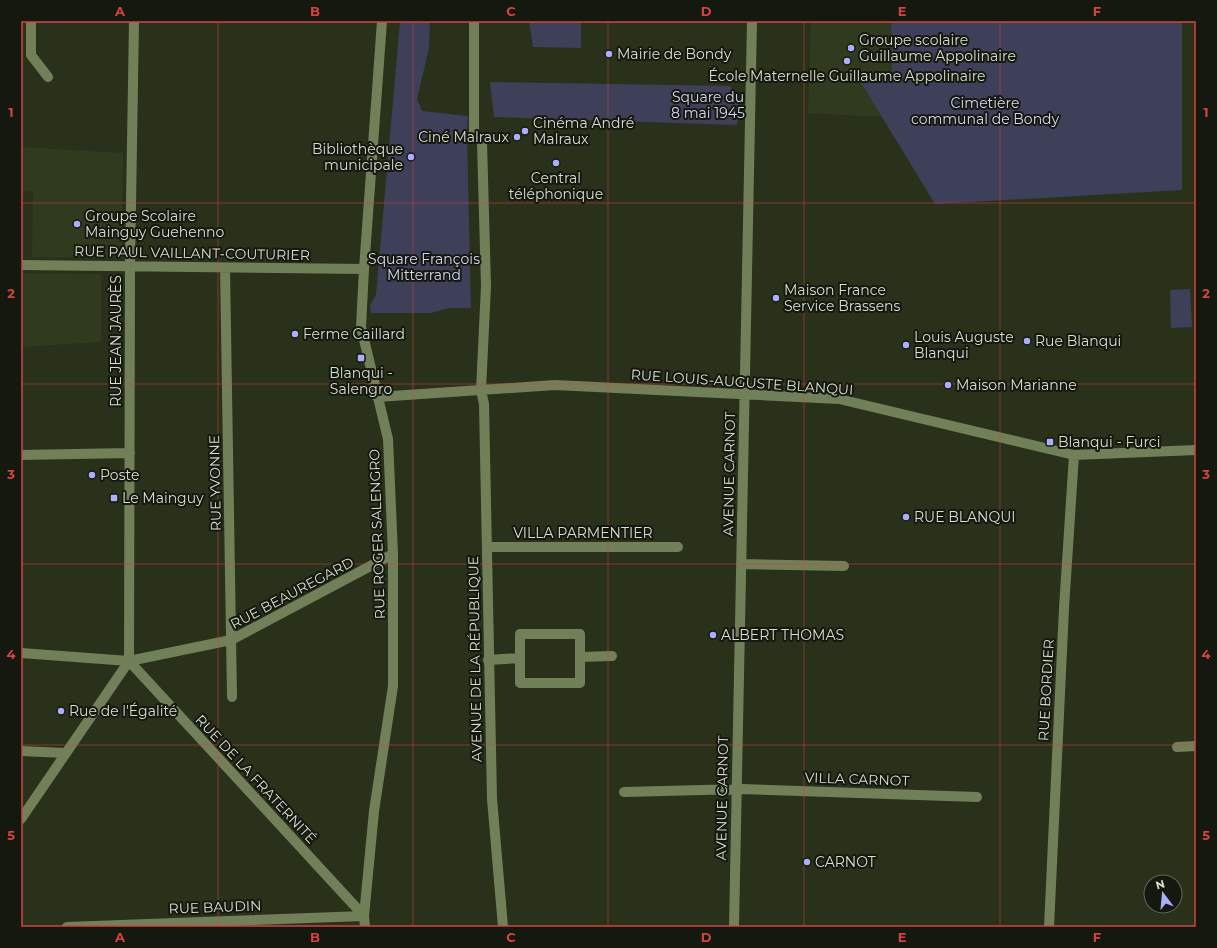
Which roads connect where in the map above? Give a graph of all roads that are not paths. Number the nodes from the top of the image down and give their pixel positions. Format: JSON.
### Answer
{"nodes":[{"id":1,"x":31,"y":21,"type":"edge"},
{"id":2,"x":134,"y":21,"type":"edge"},
{"id":3,"x":382,"y":21,"type":"edge"},
{"id":4,"x":474,"y":21,"type":"edge"},
{"id":5,"x":752,"y":21,"type":"edge"},
{"id":6,"x":48,"y":77,"type":"dead end"},
{"id":7,"x":21,"y":265,"type":"edge"},
{"id":8,"x":130,"y":266,"type":"junction"},
{"id":9,"x":225,"y":268,"type":"junction"},
{"id":10,"x":364,"y":269,"type":"junction"},
{"id":11,"x":481,"y":390,"type":"junction"},
{"id":12,"x":744,"y":394,"type":"junction"},
{"id":13,"x":377,"y":397,"type":"junction"},
{"id":14,"x":1196,"y":450,"type":"edge"},
{"id":15,"x":130,"y":453,"type":"junction"},
{"id":16,"x":21,"y":455,"type":"edge"},
{"id":17,"x":1074,"y":455,"type":"junction"},
{"id":18,"x":487,"y":547,"type":"junction"},
{"id":19,"x":678,"y":547,"type":"dead end"},
{"id":20,"x":393,"y":554,"type":"junction"},
{"id":21,"x":741,"y":564,"type":"junction"},
{"id":22,"x":844,"y":566,"type":"dead end"},
{"id":23,"x":231,"y":640,"type":"junction"},
{"id":24,"x":21,"y":653,"type":"edge"},
{"id":25,"x":612,"y":656,"type":"dead end"},
{"id":26,"x":580,"y":657,"type":"junction"},
{"id":27,"x":520,"y":658,"type":"junction"},
{"id":28,"x":488,"y":660,"type":"junction"},
{"id":29,"x":129,"y":661,"type":"junction"},
{"id":30,"x":232,"y":697,"type":"dead end"},
{"id":31,"x":1196,"y":746,"type":"edge"},
{"id":32,"x":1177,"y":747,"type":"dead end"},
{"id":33,"x":21,"y":751,"type":"edge"},
{"id":34,"x":64,"y":753,"type":"junction"},
{"id":35,"x":736,"y":790,"type":"junction"},
{"id":36,"x":624,"y":792,"type":"dead end"},
{"id":37,"x":977,"y":797,"type":"dead end"},
{"id":38,"x":21,"y":819,"type":"edge"},
{"id":39,"x":364,"y":916,"type":"junction"},
{"id":40,"x":67,"y":927,"type":"edge"},
{"id":41,"x":365,"y":927,"type":"edge"},
{"id":42,"x":503,"y":927,"type":"edge"},
{"id":43,"x":734,"y":927,"type":"edge"},
{"id":44,"x":1049,"y":927,"type":"edge"}],
"edges":[{"from":1,"to":6,"type":"street"},
{"from":2,"to":8,"type":"street","name":"RUE JEAN JAURÈS"},
{"from":3,"to":10,"type":"street","name":"RUE ROGER SALENGRO"},
{"from":4,"to":11,"type":"street","name":"AVENUE DE LA RÉPUBLIQUE"},
{"from":5,"to":12,"type":"street","name":"AVENUE CARNOT"},
{"from":7,"to":8,"type":"street","name":"RUE PAUL VAILLANT-COUTURIER"},
{"from":8,"to":9,"type":"street","name":"RUE PAUL VAILLANT-COUTURIER"},
{"from":8,"to":15,"type":"street","name":"RUE JEAN JAURÈS"},
{"from":9,"to":10,"type":"street","name":"RUE PAUL VAILLANT-COUTURIER"},
{"from":9,"to":23,"type":"street","name":"RUE YVONNE"},
{"from":10,"to":13,"type":"street","name":"RUE ROGER SALENGRO"},
{"from":11,"to":12,"type":"street","name":"RUE LOUIS-AUGUSTE BLANQUI"},
{"from":11,"to":13,"type":"street","name":"RUE LOUIS-AUGUSTE BLANQUI"},
{"from":11,"to":18,"type":"street","name":"AVENUE DE LA RÉPUBLIQUE"},
{"from":12,"to":17,"type":"street","name":"RUE LOUIS-AUGUSTE BLANQUI"},
{"from":12,"to":21,"type":"street","name":"AVENUE CARNOT"},
{"from":13,"to":20,"type":"street","name":"RUE ROGER SALENGRO"},
{"from":14,"to":17,"type":"street","name":"RUE LOUIS-AUGUSTE BLANQUI"},
{"from":15,"to":16,"type":"street"},
{"from":15,"to":29,"type":"street","name":"RUE JEAN JAURÈS"},
{"from":17,"to":44,"type":"street","name":"RUE BORDIER"},
{"from":18,"to":19,"type":"street","name":"VILLA PARMENTIER"},
{"from":18,"to":28,"type":"street","name":"AVENUE DE LA RÉPUBLIQUE"},
{"from":20,"to":23,"type":"street","name":"RUE BEAUREGARD"},
{"from":20,"to":39,"type":"street","name":"RUE ROGER SALENGRO"},
{"from":21,"to":22,"type":"street"},
{"from":21,"to":35,"type":"street","name":"AVENUE CARNOT"},
{"from":23,"to":29,"type":"street","name":"RUE BEAUREGARD"},
{"from":23,"to":30,"type":"street","name":"RUE YVONNE"},
{"from":24,"to":29,"type":"street","name":"RUE BEAUREGARD"},
{"from":25,"to":26,"type":"street"},
{"from":26,"to":27,"type":"street"},
{"from":26,"to":27,"type":"street"},
{"from":27,"to":28,"type":"street"},
{"from":28,"to":42,"type":"street","name":"AVENUE DE LA RÉPUBLIQUE"},
{"from":29,"to":34,"type":"street"},
{"from":29,"to":39,"type":"street","name":"RUE DE LA FRATERNITÉ"},
{"from":31,"to":32,"type":"street"},
{"from":33,"to":34,"type":"street"},
{"from":34,"to":38,"type":"street"},
{"from":35,"to":36,"type":"street","name":"VILLA CARNOT"},
{"from":35,"to":37,"type":"street","name":"VILLA CARNOT"},
{"from":35,"to":43,"type":"street","name":"AVENUE CARNOT"},
{"from":39,"to":40,"type":"street","name":"RUE BAUDIN"},
{"from":39,"to":41,"type":"street","name":"RUE ROGER SALENGRO"}]}
